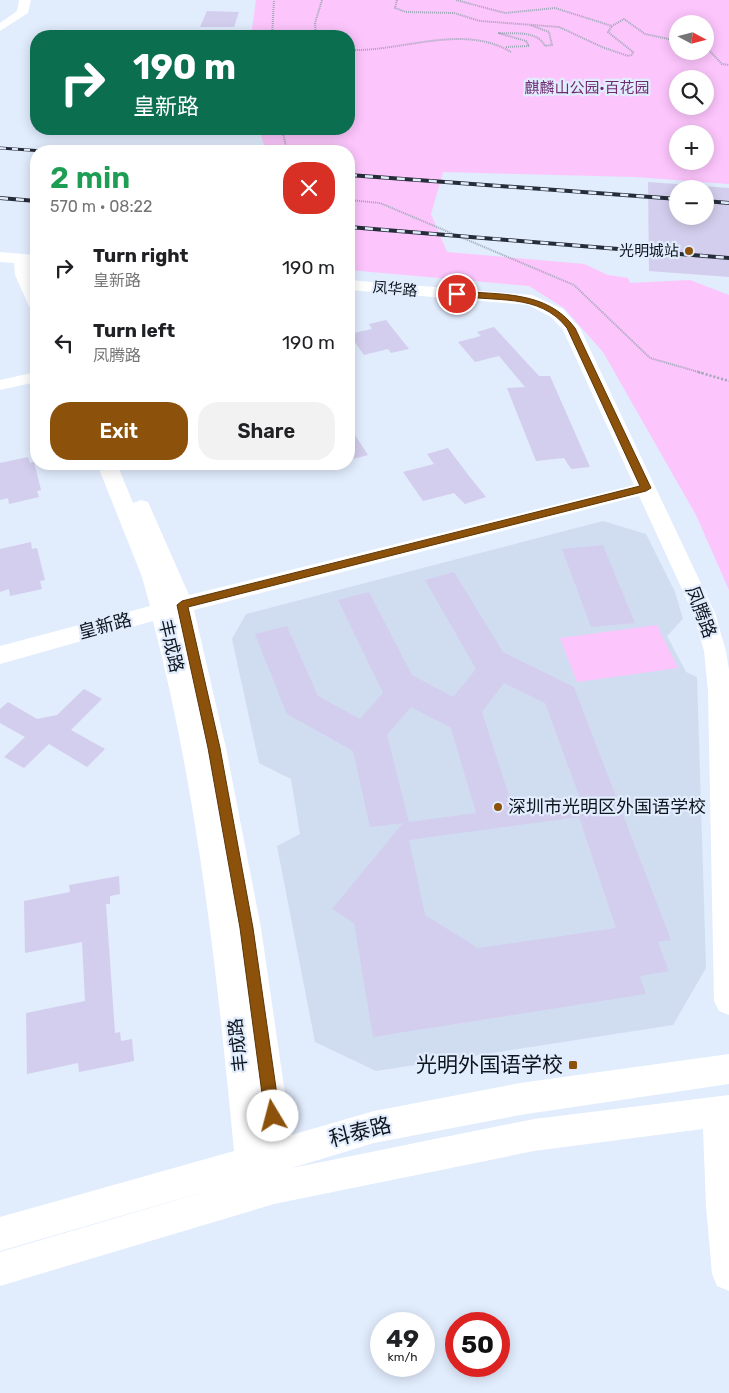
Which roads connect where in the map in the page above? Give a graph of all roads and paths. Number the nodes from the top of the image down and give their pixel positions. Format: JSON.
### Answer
{"nodes":[{"id":1,"x":25,"y":0,"type":"edge"},
{"id":2,"x":274,"y":0,"type":"edge"},
{"id":3,"x":322,"y":0,"type":"edge"},
{"id":4,"x":397,"y":0,"type":"edge"},
{"id":5,"x":456,"y":0,"type":"edge"},
{"id":6,"x":527,"y":24,"type":"junction"},
{"id":7,"x":612,"y":26,"type":"junction"},
{"id":8,"x":0,"y":28,"type":"edge"},
{"id":9,"x":272,"y":30,"type":"edge"},
{"id":10,"x":316,"y":30,"type":"edge"},
{"id":11,"x":669,"y":40,"type":"edge"},
{"id":12,"x":506,"y":47,"type":"junction"},
{"id":13,"x":355,"y":50,"type":"edge"},
{"id":14,"x":511,"y":52,"type":"dead end"},
{"id":15,"x":714,"y":56,"type":"edge"},
{"id":16,"x":729,"y":64,"type":"edge"},
{"id":17,"x":355,"y":201,"type":"edge"},
{"id":18,"x":0,"y":257,"type":"edge"},
{"id":19,"x":30,"y":260,"type":"edge"},
{"id":20,"x":30,"y":262,"type":"edge"},
{"id":21,"x":355,"y":285,"type":"edge"},
{"id":22,"x":30,"y":291,"type":"edge"},
{"id":23,"x":532,"y":300,"type":"joint"},
{"id":24,"x":30,"y":378,"type":"edge"},
{"id":25,"x":729,"y":381,"type":"edge"},
{"id":26,"x":0,"y":385,"type":"edge"},
{"id":27,"x":109,"y":470,"type":"edge"},
{"id":28,"x":124,"y":470,"type":"edge"},
{"id":29,"x":646,"y":488,"type":"junction"},
{"id":30,"x":173,"y":608,"type":"junction"},
{"id":31,"x":0,"y":655,"type":"edge"},
{"id":32,"x":729,"y":1001,"type":"edge"},
{"id":33,"x":729,"y":1069,"type":"edge"},
{"id":34,"x":723,"y":1112,"type":"edge"},
{"id":35,"x":264,"y":1158,"type":"junction"},
{"id":36,"x":274,"y":1188,"type":"junction"},
{"id":37,"x":0,"y":1234,"type":"edge"},
{"id":38,"x":0,"y":1269,"type":"edge"},
{"id":39,"x":729,"y":1274,"type":"edge"}],
"edges":[{"from":1,"to":8,"type":"main road"},
{"from":2,"to":9,"type":"path"},
{"from":3,"to":10,"type":"path"},
{"from":4,"to":6,"type":"path"},
{"from":5,"to":7,"type":"path"},
{"from":6,"to":7,"type":"path"},
{"from":6,"to":12,"type":"path"},
{"from":7,"to":11,"type":"path"},
{"from":12,"to":13,"type":"path"},
{"from":12,"to":14,"type":"path"},
{"from":15,"to":16,"type":"path"},
{"from":17,"to":25,"type":"path"},
{"from":18,"to":19,"type":"main road"},
{"from":20,"to":22,"type":"main road"},
{"from":21,"to":23,"type":"main road","name":"凤华路"},
{"from":23,"to":29,"type":"main road","name":"凤腾路"},
{"from":24,"to":26,"type":"main road"},
{"from":27,"to":30,"type":"main road","name":"丰成路"},
{"from":28,"to":30,"type":"main road","name":"丰成路"},
{"from":29,"to":30,"type":"street","name":"皇新路"},
{"from":29,"to":32,"type":"main road","name":"凤腾路"},
{"from":30,"to":31,"type":"street","name":"皇新路"},
{"from":30,"to":35,"type":"main road","name":"丰成路"},
{"from":33,"to":35,"type":"main road","name":"科泰路"},
{"from":34,"to":36,"type":"main road","name":"科泰路"},
{"from":34,"to":39,"type":"main road"},
{"from":35,"to":36,"type":"main road"},
{"from":35,"to":37,"type":"main road","name":"科泰路"},
{"from":36,"to":38,"type":"main road","name":"科泰路"}]}
